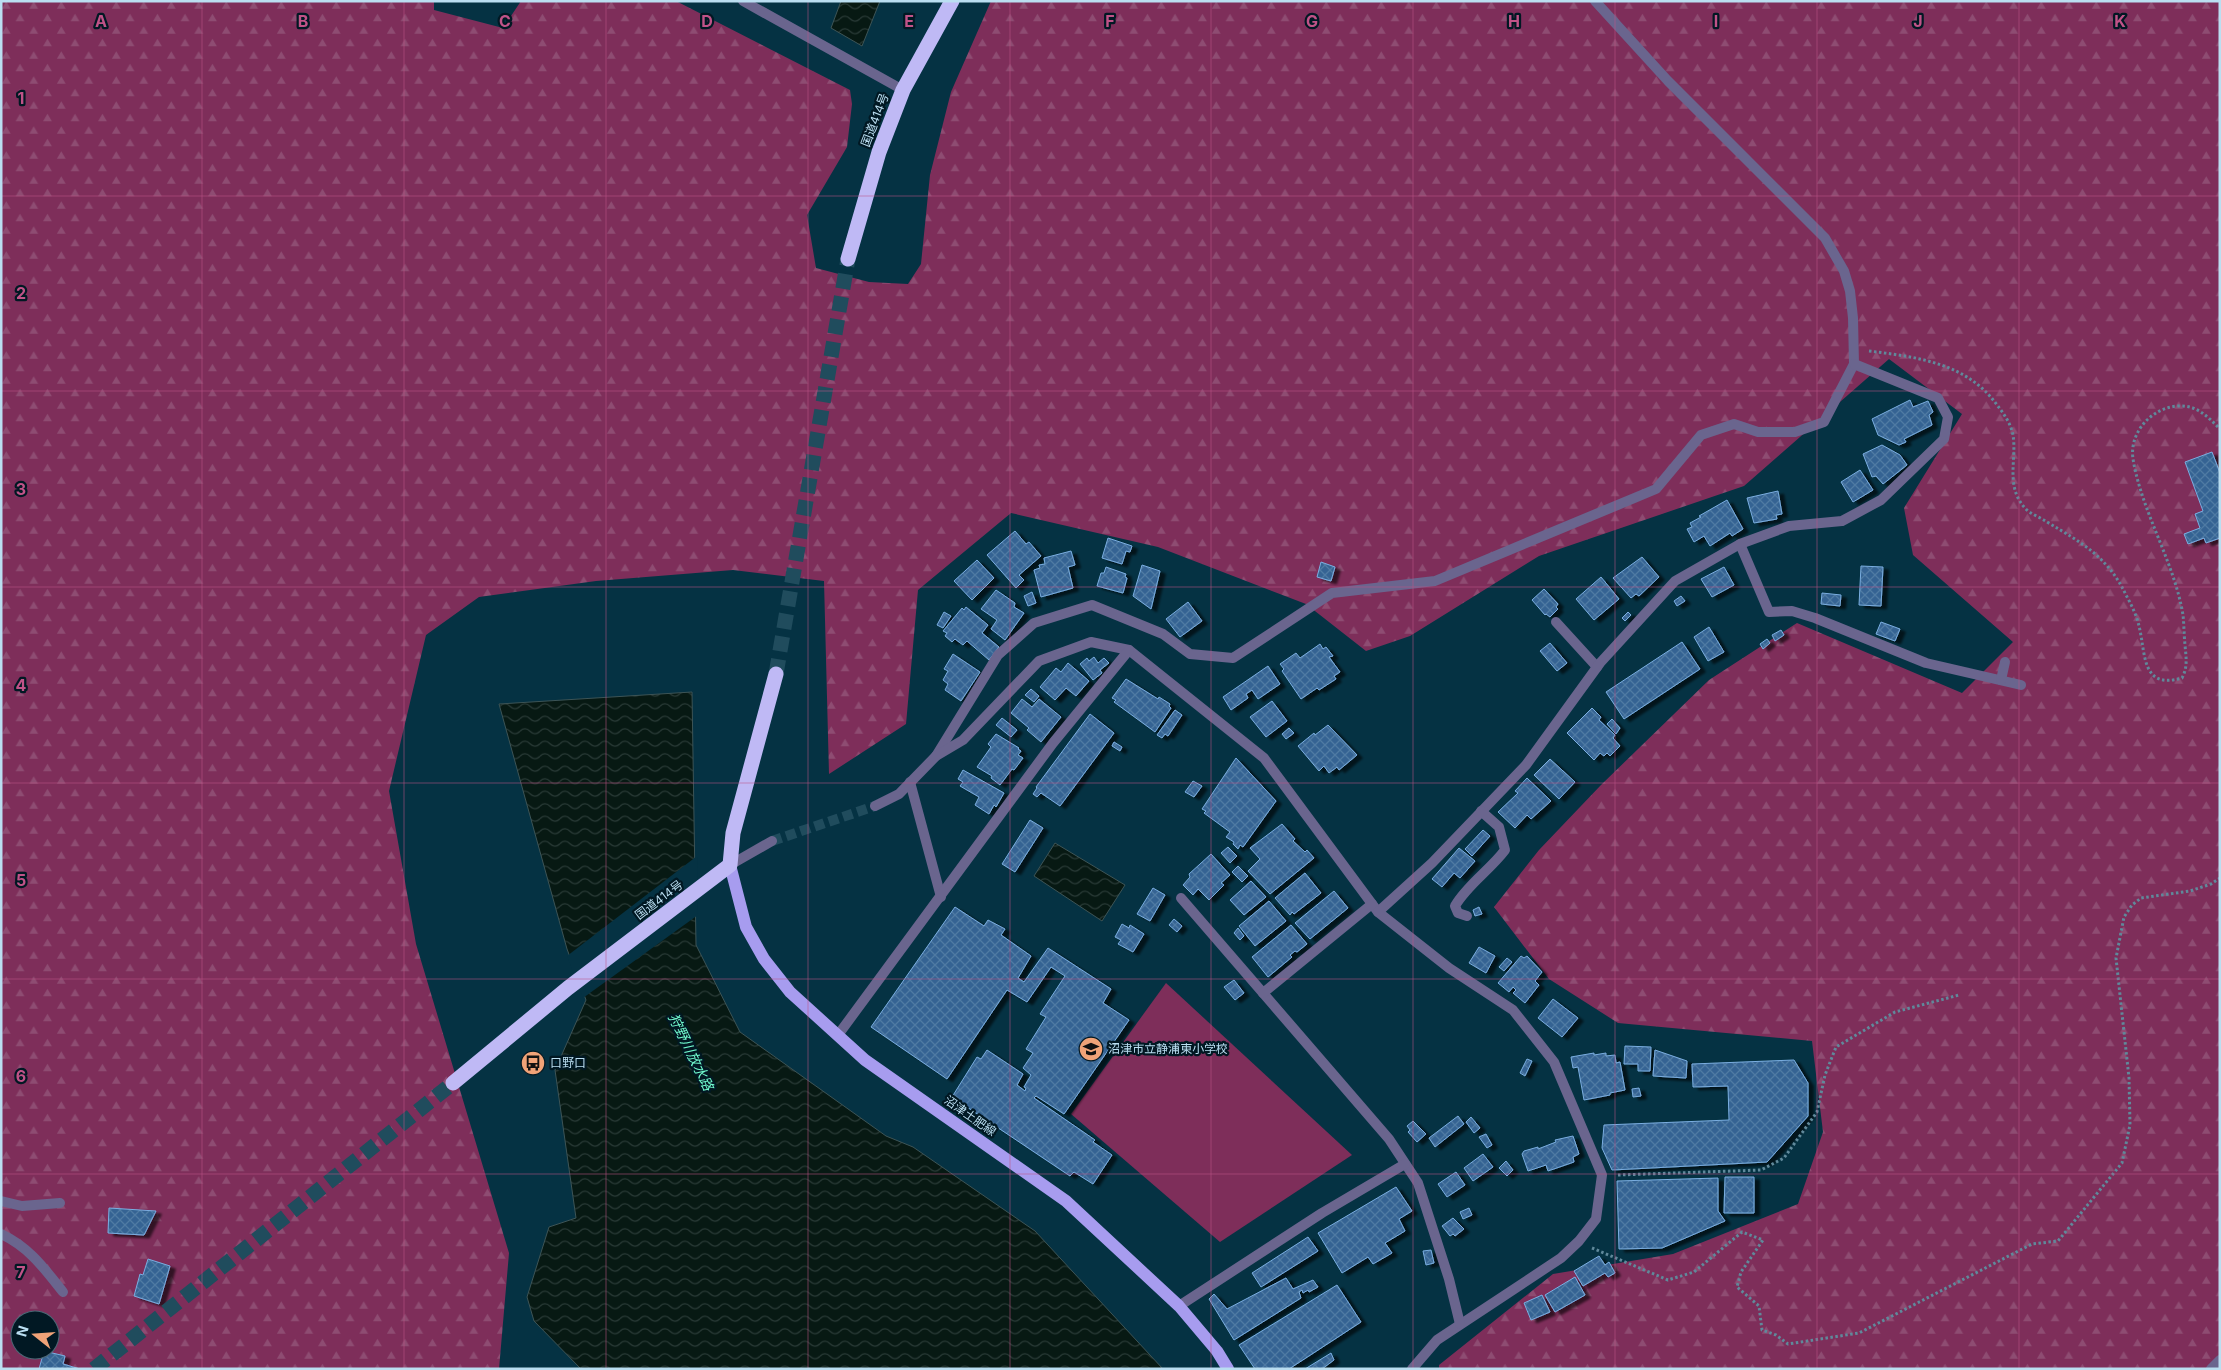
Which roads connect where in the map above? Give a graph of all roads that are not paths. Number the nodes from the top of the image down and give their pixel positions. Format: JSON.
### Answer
{"nodes":[{"id":1,"x":743,"y":1,"type":"edge"},
{"id":2,"x":952,"y":1,"type":"edge"},
{"id":3,"x":1595,"y":1,"type":"edge"},
{"id":4,"x":903,"y":90,"type":"junction"},
{"id":5,"x":848,"y":259,"type":"tunnel mouth"},
{"id":6,"x":1854,"y":364,"type":"junction"},
{"id":7,"x":1740,"y":544,"type":"junction"},
{"id":8,"x":1556,"y":622,"type":"dead end"},
{"id":9,"x":1129,"y":650,"type":"junction"},
{"id":10,"x":2005,"y":662,"type":"dead end"},
{"id":11,"x":1597,"y":667,"type":"junction"},
{"id":12,"x":776,"y":674,"type":"tunnel mouth"},
{"id":13,"x":2001,"y":680,"type":"junction"},
{"id":14,"x":2020,"y":685,"type":"dead end"},
{"id":15,"x":936,"y":756,"type":"junction"},
{"id":16,"x":910,"y":782,"type":"junction"},
{"id":17,"x":875,"y":806,"type":"tunnel mouth"},
{"id":18,"x":1481,"y":811,"type":"junction"},
{"id":19,"x":772,"y":841,"type":"tunnel mouth"},
{"id":20,"x":730,"y":865,"type":"junction"},
{"id":21,"x":942,"y":897,"type":"junction"},
{"id":22,"x":1182,"y":898,"type":"dead end"},
{"id":23,"x":1375,"y":908,"type":"junction"},
{"id":24,"x":1467,"y":916,"type":"dead end"},
{"id":25,"x":1263,"y":993,"type":"junction"},
{"id":26,"x":838,"y":1035,"type":"junction"},
{"id":27,"x":453,"y":1083,"type":"tunnel mouth"},
{"id":28,"x":1405,"y":1164,"type":"junction"},
{"id":29,"x":1,"y":1201,"type":"edge"},
{"id":30,"x":60,"y":1203,"type":"dead end"},
{"id":31,"x":1,"y":1234,"type":"edge"},
{"id":32,"x":63,"y":1292,"type":"dead end"},
{"id":33,"x":1179,"y":1306,"type":"junction"},
{"id":34,"x":1460,"y":1324,"type":"junction"},
{"id":35,"x":2220,"y":1360,"type":"edge"},
{"id":36,"x":1228,"y":1369,"type":"edge"},
{"id":37,"x":1412,"y":1369,"type":"edge"},
{"id":38,"x":2211,"y":1369,"type":"edge"}],
"edges":[{"from":1,"to":4,"type":"street"},
{"from":2,"to":4,"type":"highway","name":"国道414号"},
{"from":3,"to":6,"type":"street"},
{"from":4,"to":5,"type":"highway","name":"国道414号"},
{"from":6,"to":7,"type":"street"},
{"from":6,"to":15,"type":"street"},
{"from":7,"to":11,"type":"street"},
{"from":7,"to":13,"type":"street"},
{"from":8,"to":11,"type":"street"},
{"from":9,"to":15,"type":"street"},
{"from":9,"to":21,"type":"street"},
{"from":9,"to":23,"type":"street"},
{"from":10,"to":13,"type":"street"},
{"from":11,"to":18,"type":"street"},
{"from":12,"to":20,"type":"highway"},
{"from":13,"to":14,"type":"street"},
{"from":15,"to":16,"type":"street"},
{"from":16,"to":17,"type":"street"},
{"from":16,"to":21,"type":"street"},
{"from":18,"to":23,"type":"street"},
{"from":18,"to":24,"type":"street"},
{"from":19,"to":20,"type":"street"},
{"from":20,"to":26,"type":"main road","name":"沼津土肥線"},
{"from":20,"to":27,"type":"highway","name":"国道414号"},
{"from":21,"to":26,"type":"street"},
{"from":22,"to":25,"type":"street"},
{"from":23,"to":25,"type":"street"},
{"from":23,"to":34,"type":"street"},
{"from":25,"to":28,"type":"street"},
{"from":26,"to":33,"type":"main road","name":"沼津土肥線"},
{"from":28,"to":33,"type":"street"},
{"from":28,"to":34,"type":"street"},
{"from":29,"to":30,"type":"street"},
{"from":31,"to":32,"type":"street"},
{"from":33,"to":36,"type":"main road","name":"沼津土肥線"},
{"from":34,"to":37,"type":"street"},
{"from":35,"to":38,"type":"street"}]}
